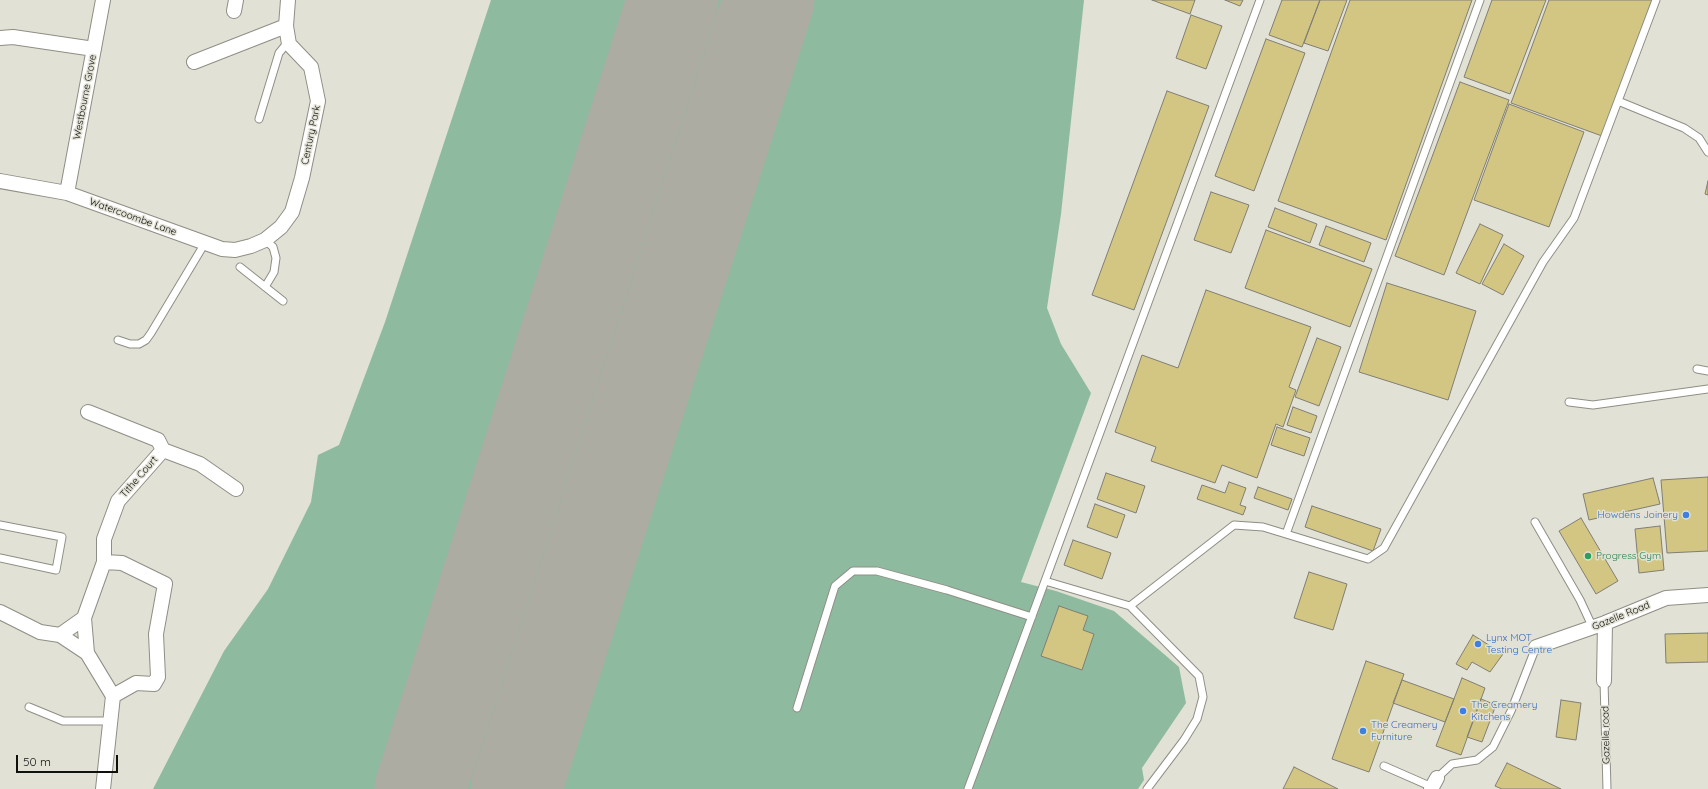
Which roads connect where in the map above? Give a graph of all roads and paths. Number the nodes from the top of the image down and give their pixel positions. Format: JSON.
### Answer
{"nodes":[{"id":1,"x":103,"y":0,"type":"edge"},
{"id":2,"x":288,"y":0,"type":"edge"},
{"id":3,"x":1260,"y":0,"type":"edge"},
{"id":4,"x":1480,"y":0,"type":"edge"},
{"id":5,"x":1656,"y":0,"type":"edge"},
{"id":6,"x":286,"y":26,"type":"junction"},
{"id":7,"x":0,"y":38,"type":"edge"},
{"id":8,"x":289,"y":41,"type":"junction"},
{"id":9,"x":94,"y":49,"type":"junction"},
{"id":10,"x":194,"y":62,"type":"dead end"},
{"id":11,"x":1618,"y":101,"type":"junction"},
{"id":12,"x":259,"y":119,"type":"dead end"},
{"id":13,"x":1708,"y":152,"type":"edge"},
{"id":14,"x":0,"y":181,"type":"edge"},
{"id":15,"x":67,"y":193,"type":"junction"},
{"id":16,"x":265,"y":240,"type":"junction"},
{"id":17,"x":205,"y":243,"type":"junction"},
{"id":18,"x":240,"y":268,"type":"dead end"},
{"id":19,"x":265,"y":287,"type":"junction"},
{"id":20,"x":283,"y":302,"type":"dead end"},
{"id":21,"x":118,"y":340,"type":"dead end"},
{"id":22,"x":1697,"y":369,"type":"dead end"},
{"id":23,"x":1708,"y":371,"type":"edge"},
{"id":24,"x":1708,"y":389,"type":"edge"},
{"id":25,"x":1569,"y":402,"type":"dead end"},
{"id":26,"x":88,"y":412,"type":"dead end"},
{"id":27,"x":162,"y":450,"type":"junction"},
{"id":28,"x":236,"y":489,"type":"dead end"},
{"id":29,"x":1535,"y":522,"type":"dead end"},
{"id":30,"x":0,"y":525,"type":"edge"},
{"id":31,"x":1286,"y":534,"type":"junction"},
{"id":32,"x":0,"y":558,"type":"edge"},
{"id":33,"x":104,"y":562,"type":"junction"},
{"id":34,"x":1046,"y":581,"type":"junction"},
{"id":35,"x":1708,"y":595,"type":"edge"},
{"id":36,"x":1130,"y":606,"type":"junction"},
{"id":37,"x":0,"y":612,"type":"edge"},
{"id":38,"x":1032,"y":617,"type":"junction"},
{"id":39,"x":84,"y":618,"type":"junction"},
{"id":40,"x":1599,"y":625,"type":"junction"},
{"id":41,"x":60,"y":635,"type":"junction"},
{"id":42,"x":1536,"y":647,"type":"joint"},
{"id":43,"x":87,"y":653,"type":"junction"},
{"id":44,"x":1604,"y":681,"type":"joint"},
{"id":45,"x":113,"y":696,"type":"junction"},
{"id":46,"x":29,"y":707,"type":"dead end"},
{"id":47,"x":798,"y":708,"type":"dead end"},
{"id":48,"x":110,"y":722,"type":"junction"},
{"id":49,"x":1384,"y":766,"type":"dead end"},
{"id":50,"x":1433,"y":785,"type":"edge"},
{"id":51,"x":103,"y":789,"type":"edge"},
{"id":52,"x":968,"y":789,"type":"edge"},
{"id":53,"x":1147,"y":789,"type":"edge"},
{"id":54,"x":1607,"y":789,"type":"edge"}],
"edges":[{"from":1,"to":9,"type":"street","name":"Westbourne Grove"},
{"from":2,"to":6,"type":"street","name":"Century Park"},
{"from":3,"to":34,"type":"lane"},
{"from":4,"to":31,"type":"lane"},
{"from":5,"to":11,"type":"lane"},
{"from":6,"to":8,"type":"street","name":"Century Park"},
{"from":6,"to":10,"type":"street"},
{"from":7,"to":9,"type":"street"},
{"from":8,"to":12,"type":"lane"},
{"from":8,"to":16,"type":"street","name":"Century Park"},
{"from":9,"to":15,"type":"street","name":"Westbourne Grove"},
{"from":11,"to":13,"type":"lane"},
{"from":11,"to":31,"type":"lane"},
{"from":14,"to":15,"type":"street","name":"Watercoombe Lane"},
{"from":15,"to":17,"type":"street","name":"Watercoombe Lane"},
{"from":16,"to":17,"type":"street","name":"Watercoombe Lane"},
{"from":16,"to":19,"type":"lane"},
{"from":17,"to":21,"type":"lane"},
{"from":18,"to":19,"type":"lane"},
{"from":19,"to":20,"type":"lane"},
{"from":22,"to":23,"type":"lane"},
{"from":24,"to":25,"type":"lane"},
{"from":26,"to":27,"type":"street","name":"Tithe Court"},
{"from":27,"to":28,"type":"street","name":"Tithe Court"},
{"from":27,"to":33,"type":"street","name":"Tithe Court"},
{"from":29,"to":40,"type":"lane"},
{"from":30,"to":32,"type":"lane"},
{"from":31,"to":36,"type":"lane"},
{"from":33,"to":39,"type":"street","name":"Tithe Court"},
{"from":33,"to":45,"type":"street"},
{"from":34,"to":36,"type":"lane"},
{"from":34,"to":38,"type":"lane"},
{"from":35,"to":40,"type":"street","name":"Gazelle Road"},
{"from":36,"to":53,"type":"lane"},
{"from":37,"to":41,"type":"street"},
{"from":38,"to":47,"type":"lane"},
{"from":38,"to":52,"type":"lane"},
{"from":39,"to":41,"type":"street"},
{"from":39,"to":43,"type":"street","name":"Tithe Court"},
{"from":40,"to":42,"type":"street","name":"Gazelle Road"},
{"from":40,"to":44,"type":"street"},
{"from":41,"to":43,"type":"street"},
{"from":42,"to":50,"type":"lane"},
{"from":43,"to":45,"type":"street"},
{"from":44,"to":54,"type":"lane","name":"Gazelle road"},
{"from":45,"to":48,"type":"street"},
{"from":46,"to":48,"type":"lane"},
{"from":48,"to":51,"type":"street"},
{"from":49,"to":50,"type":"lane"}]}
